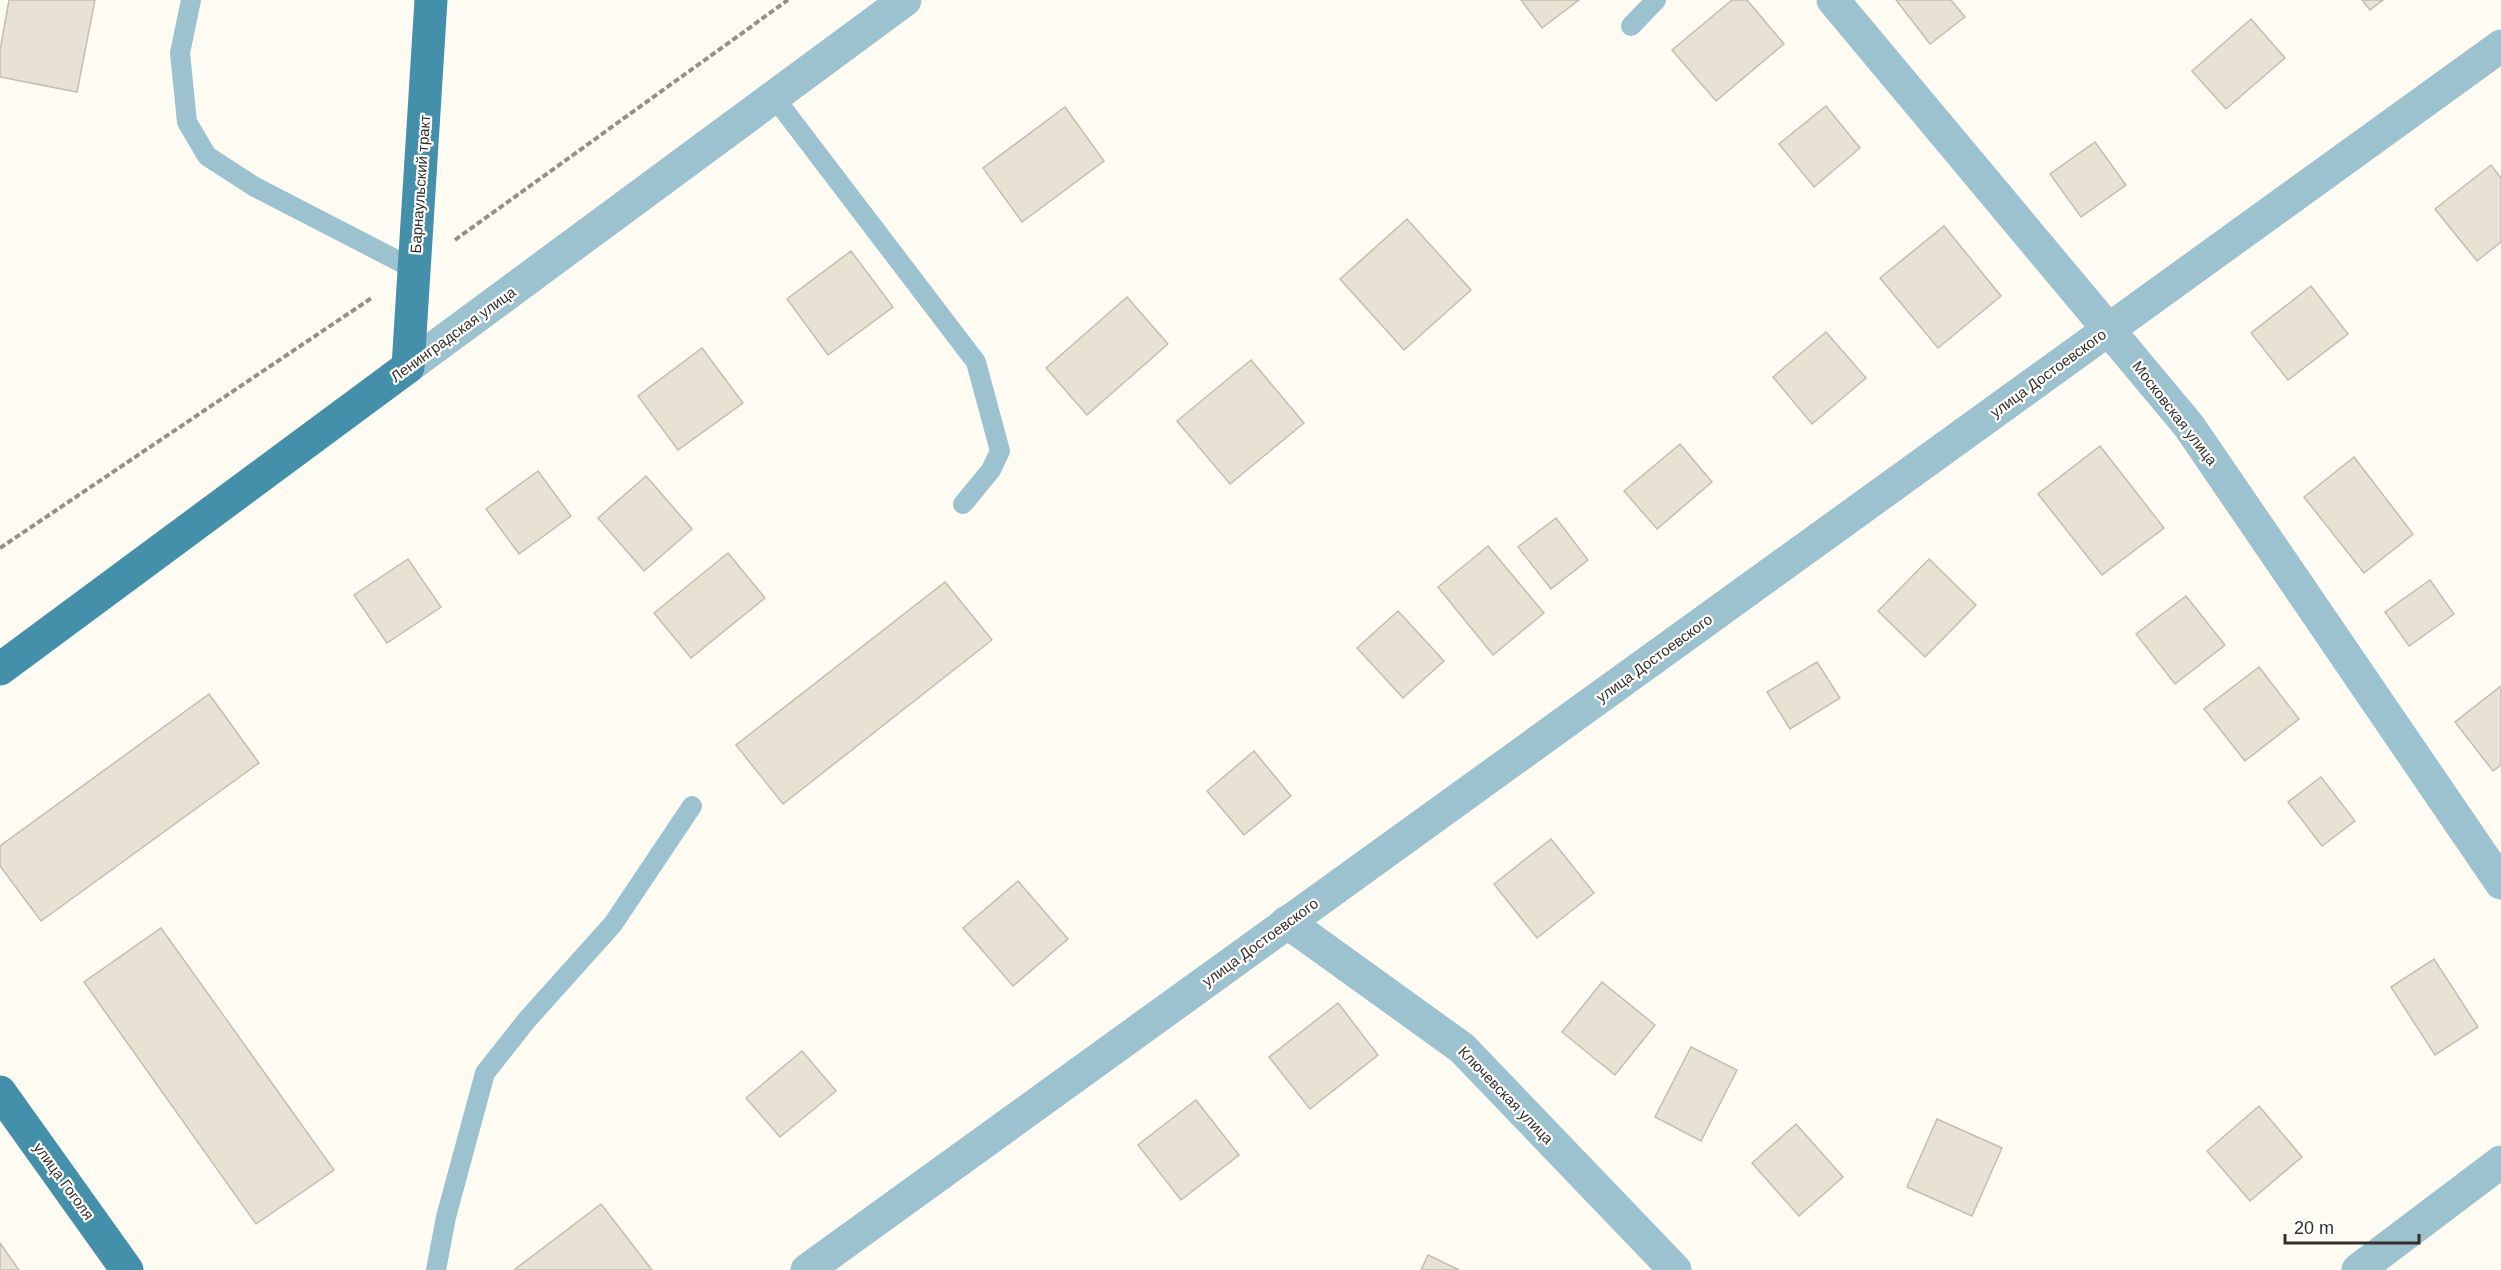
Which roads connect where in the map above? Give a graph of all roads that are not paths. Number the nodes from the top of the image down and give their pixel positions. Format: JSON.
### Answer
{"nodes":[{"id":1,"x":191,"y":0,"type":"edge"},
{"id":2,"x":431,"y":0,"type":"edge"},
{"id":3,"x":905,"y":0,"type":"edge"},
{"id":4,"x":1656,"y":0,"type":"edge"},
{"id":5,"x":1833,"y":0,"type":"edge"},
{"id":6,"x":1631,"y":26,"type":"dead end"},
{"id":7,"x":2501,"y":46,"type":"edge"},
{"id":8,"x":774,"y":97,"type":"junction"},
{"id":9,"x":414,"y":269,"type":"junction"},
{"id":10,"x":2108,"y":330,"type":"junction"},
{"id":11,"x":408,"y":367,"type":"junction"},
{"id":12,"x":963,"y":504,"type":"dead end"},
{"id":13,"x":0,"y":669,"type":"edge"},
{"id":14,"x":692,"y":806,"type":"dead end"},
{"id":15,"x":2501,"y":882,"type":"edge"},
{"id":16,"x":1287,"y":922,"type":"junction"},
{"id":17,"x":0,"y":1092,"type":"edge"},
{"id":18,"x":2501,"y":1162,"type":"edge"},
{"id":19,"x":127,"y":1270,"type":"edge"},
{"id":20,"x":436,"y":1270,"type":"edge"},
{"id":21,"x":807,"y":1270,"type":"edge"},
{"id":22,"x":1675,"y":1270,"type":"edge"},
{"id":23,"x":2358,"y":1270,"type":"edge"}],
"edges":[{"from":1,"to":9,"type":"lane"},
{"from":2,"to":9,"type":"main road","name":"Барнаульский тракт"},
{"from":3,"to":8,"type":"street","name":"Ленинградская улица"},
{"from":4,"to":6,"type":"lane"},
{"from":5,"to":10,"type":"street","name":"Московская улица"},
{"from":7,"to":10,"type":"street","name":"улица Достоевского"},
{"from":8,"to":11,"type":"street","name":"Ленинградская улица"},
{"from":8,"to":12,"type":"lane"},
{"from":9,"to":11,"type":"main road","name":"Барнаульский тракт"},
{"from":10,"to":15,"type":"street","name":"Московская улица"},
{"from":10,"to":16,"type":"street","name":"улица Достоевского"},
{"from":11,"to":13,"type":"main road","name":"Ленинградская улица"},
{"from":14,"to":20,"type":"lane"},
{"from":16,"to":21,"type":"street","name":"улица Достоевского"},
{"from":16,"to":22,"type":"street","name":"Ключевская улица"},
{"from":17,"to":19,"type":"main road","name":"улица Гоголя"},
{"from":18,"to":23,"type":"street"}]}
